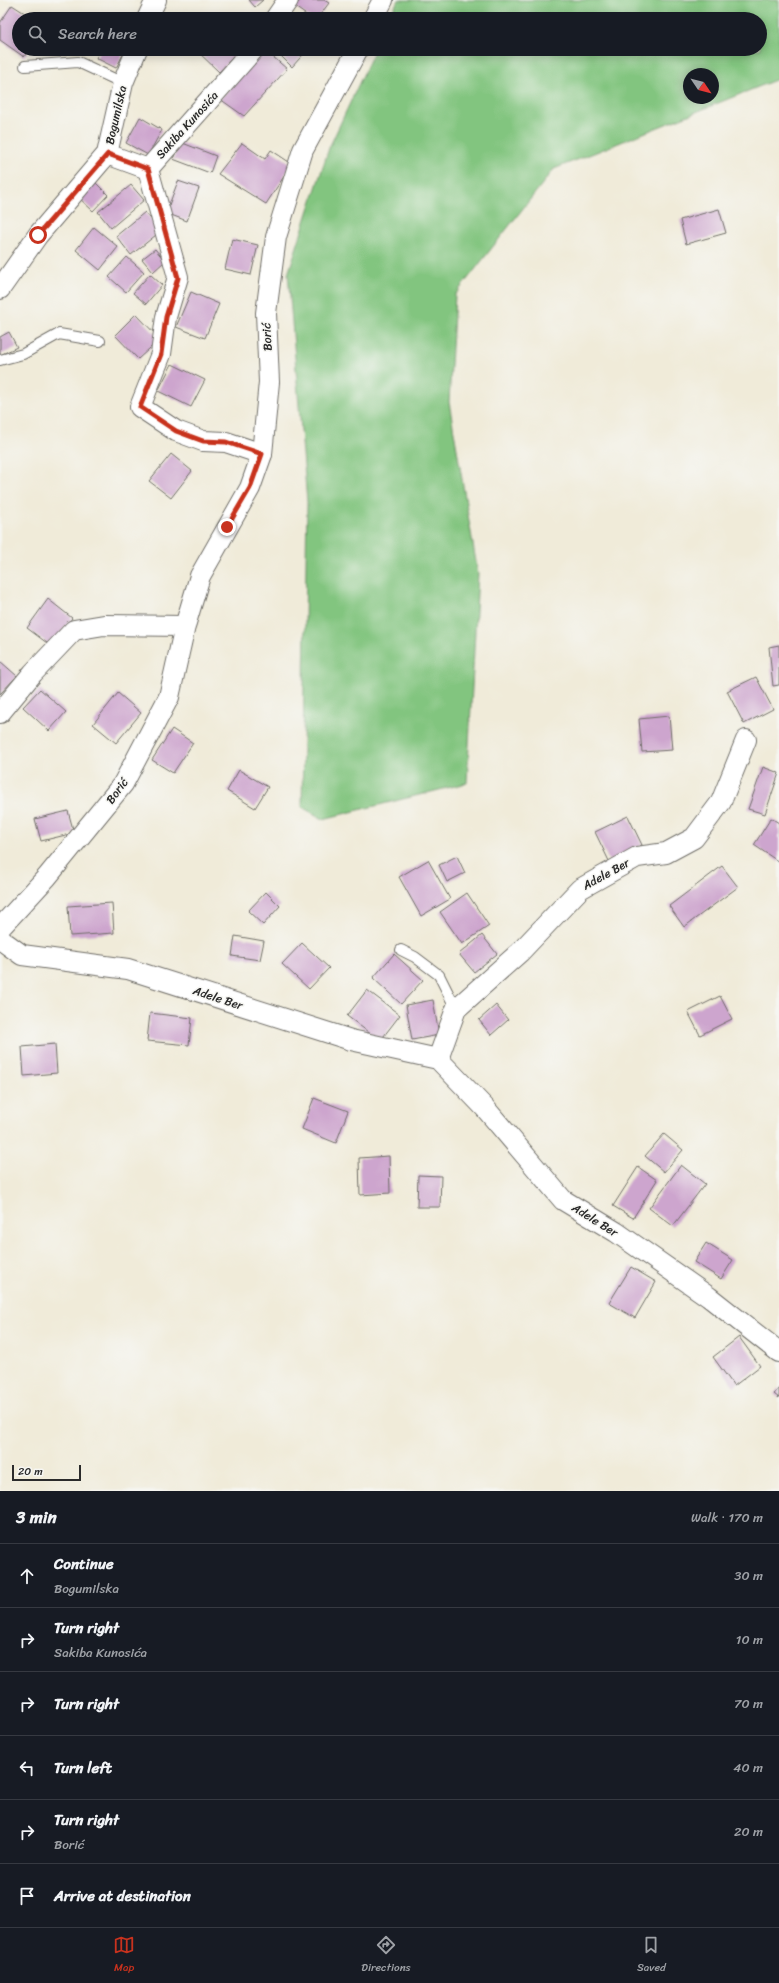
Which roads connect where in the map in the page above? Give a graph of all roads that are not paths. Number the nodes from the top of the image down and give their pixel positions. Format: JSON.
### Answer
{"nodes":[{"id":1,"x":156,"y":0,"type":"edge"},
{"id":2,"x":288,"y":0,"type":"edge"},
{"id":3,"x":383,"y":0,"type":"edge"},
{"id":4,"x":150,"y":12,"type":"edge"},
{"id":5,"x":280,"y":12,"type":"edge"},
{"id":6,"x":377,"y":12,"type":"edge"},
{"id":7,"x":134,"y":56,"type":"edge"},
{"id":8,"x":248,"y":56,"type":"edge"},
{"id":9,"x":354,"y":56,"type":"edge"},
{"id":10,"x":24,"y":66,"type":"dead end"},
{"id":11,"x":123,"y":83,"type":"junction"},
{"id":12,"x":108,"y":154,"type":"junction"},
{"id":13,"x":148,"y":169,"type":"junction"},
{"id":14,"x":0,"y":289,"type":"edge"},
{"id":15,"x":100,"y":342,"type":"dead end"},
{"id":16,"x":0,"y":360,"type":"edge"},
{"id":17,"x":262,"y":454,"type":"junction"},
{"id":18,"x":185,"y":626,"type":"junction"},
{"id":19,"x":0,"y":713,"type":"edge"},
{"id":20,"x":746,"y":740,"type":"dead end"},
{"id":21,"x":0,"y":928,"type":"edge"},
{"id":22,"x":0,"y":939,"type":"edge"},
{"id":23,"x":401,"y":950,"type":"dead end"},
{"id":24,"x":456,"y":1009,"type":"junction"},
{"id":25,"x":438,"y":1059,"type":"junction"},
{"id":26,"x":779,"y":1352,"type":"edge"}],
"edges":[{"from":1,"to":4,"type":"street"},
{"from":2,"to":5,"type":"street"},
{"from":3,"to":6,"type":"street"},
{"from":7,"to":11,"type":"street","name":"Bogumilska"},
{"from":8,"to":13,"type":"street","name":"Sakiba Kunosića"},
{"from":9,"to":17,"type":"street","name":"Borić"},
{"from":10,"to":11,"type":"lane"},
{"from":11,"to":12,"type":"street","name":"Bogumilska"},
{"from":12,"to":13,"type":"street","name":"Sakiba Kunosića"},
{"from":12,"to":14,"type":"street","name":"Bogumilska"},
{"from":13,"to":17,"type":"street"},
{"from":15,"to":16,"type":"lane"},
{"from":17,"to":18,"type":"street","name":"Borić"},
{"from":18,"to":19,"type":"street"},
{"from":18,"to":21,"type":"street","name":"Borić"},
{"from":20,"to":24,"type":"street","name":"Adele Ber"},
{"from":22,"to":25,"type":"street","name":"Adele Ber"},
{"from":23,"to":24,"type":"lane"},
{"from":24,"to":25,"type":"street","name":"Adele Ber"},
{"from":25,"to":26,"type":"street","name":"Adele Ber"}]}
